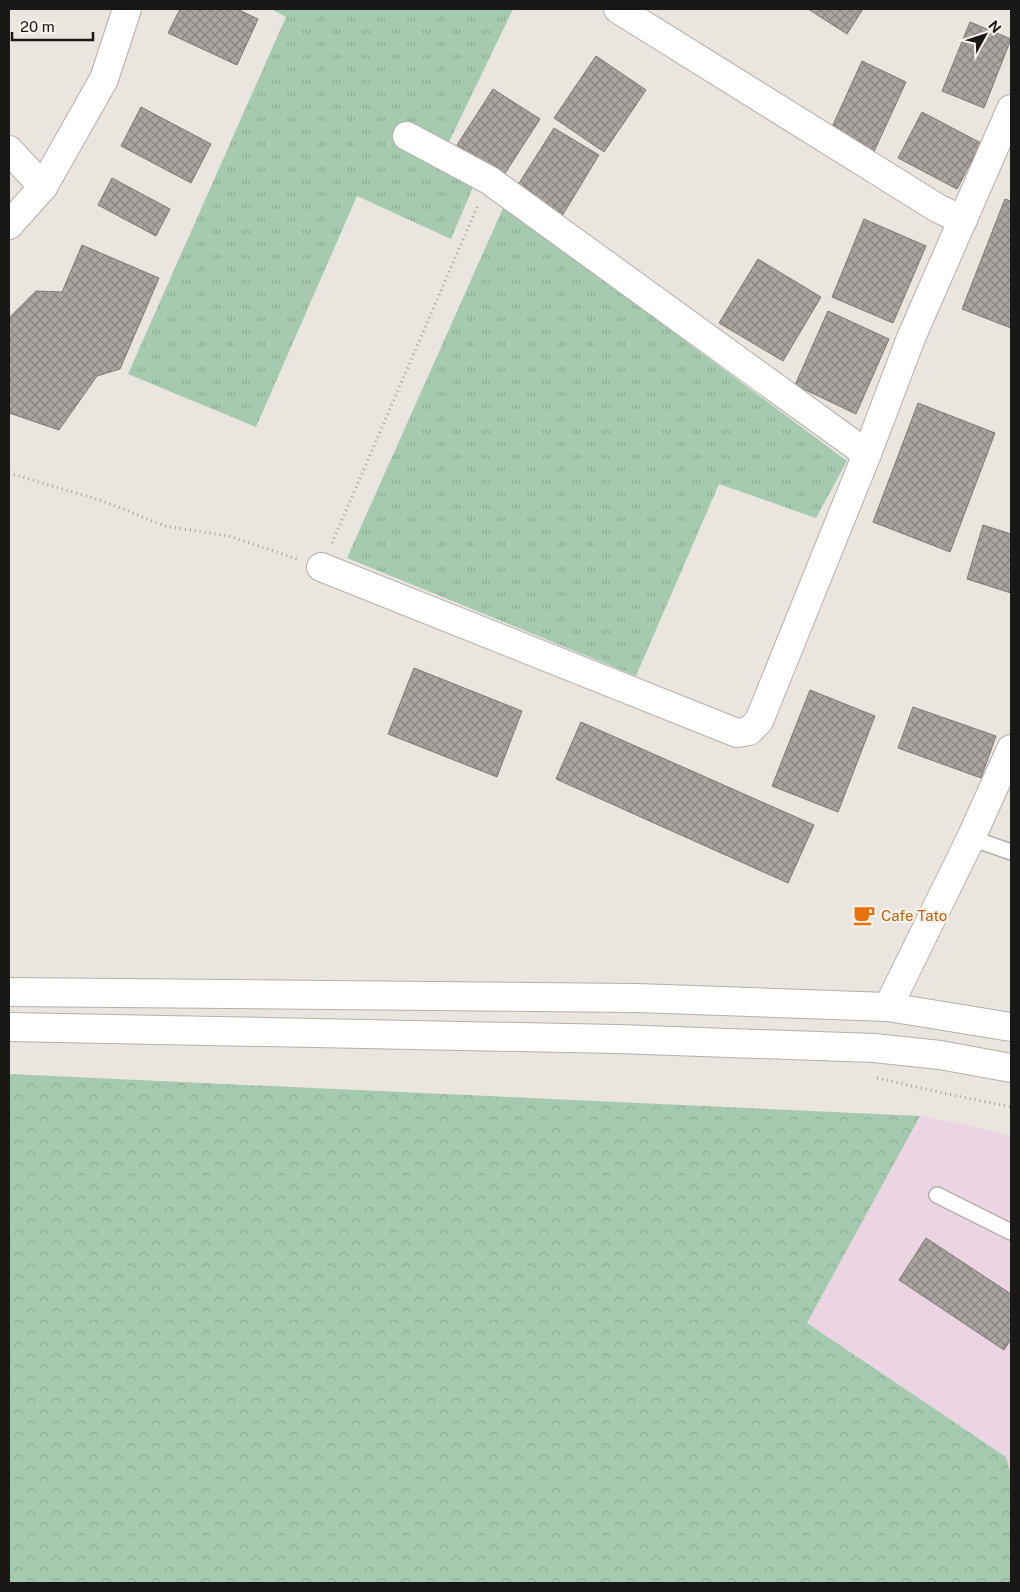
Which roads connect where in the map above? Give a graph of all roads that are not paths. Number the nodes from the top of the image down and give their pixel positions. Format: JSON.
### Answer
{"nodes":[{"id":1,"x":127,"y":9,"type":"edge"},
{"id":2,"x":618,"y":9,"type":"edge"},
{"id":3,"x":1011,"y":109,"type":"edge"},
{"id":4,"x":407,"y":136,"type":"dead end"},
{"id":5,"x":9,"y":150,"type":"edge"},
{"id":6,"x":43,"y":187,"type":"junction"},
{"id":7,"x":963,"y":220,"type":"junction"},
{"id":8,"x":9,"y":225,"type":"edge"},
{"id":9,"x":867,"y":454,"type":"junction"},
{"id":10,"x":321,"y":567,"type":"road end"},
{"id":11,"x":1011,"y":749,"type":"edge"},
{"id":12,"x":971,"y":838,"type":"junction"},
{"id":13,"x":1011,"y":852,"type":"edge"},
{"id":14,"x":9,"y":992,"type":"edge"},
{"id":15,"x":888,"y":1007,"type":"junction"},
{"id":16,"x":9,"y":1027,"type":"edge"},
{"id":17,"x":1011,"y":1027,"type":"edge"},
{"id":18,"x":1011,"y":1068,"type":"edge"},
{"id":19,"x":937,"y":1195,"type":"dead end"},
{"id":20,"x":1011,"y":1232,"type":"edge"}],
"edges":[{"from":1,"to":6,"type":"street"},
{"from":2,"to":7,"type":"street"},
{"from":3,"to":7,"type":"street"},
{"from":4,"to":9,"type":"street"},
{"from":5,"to":6,"type":"street"},
{"from":6,"to":8,"type":"street"},
{"from":7,"to":9,"type":"street"},
{"from":9,"to":10,"type":"street"},
{"from":11,"to":12,"type":"street"},
{"from":12,"to":13,"type":"lane"},
{"from":12,"to":15,"type":"street"},
{"from":14,"to":15,"type":"street"},
{"from":15,"to":17,"type":"street"},
{"from":16,"to":18,"type":"street"},
{"from":19,"to":20,"type":"lane"}]}
